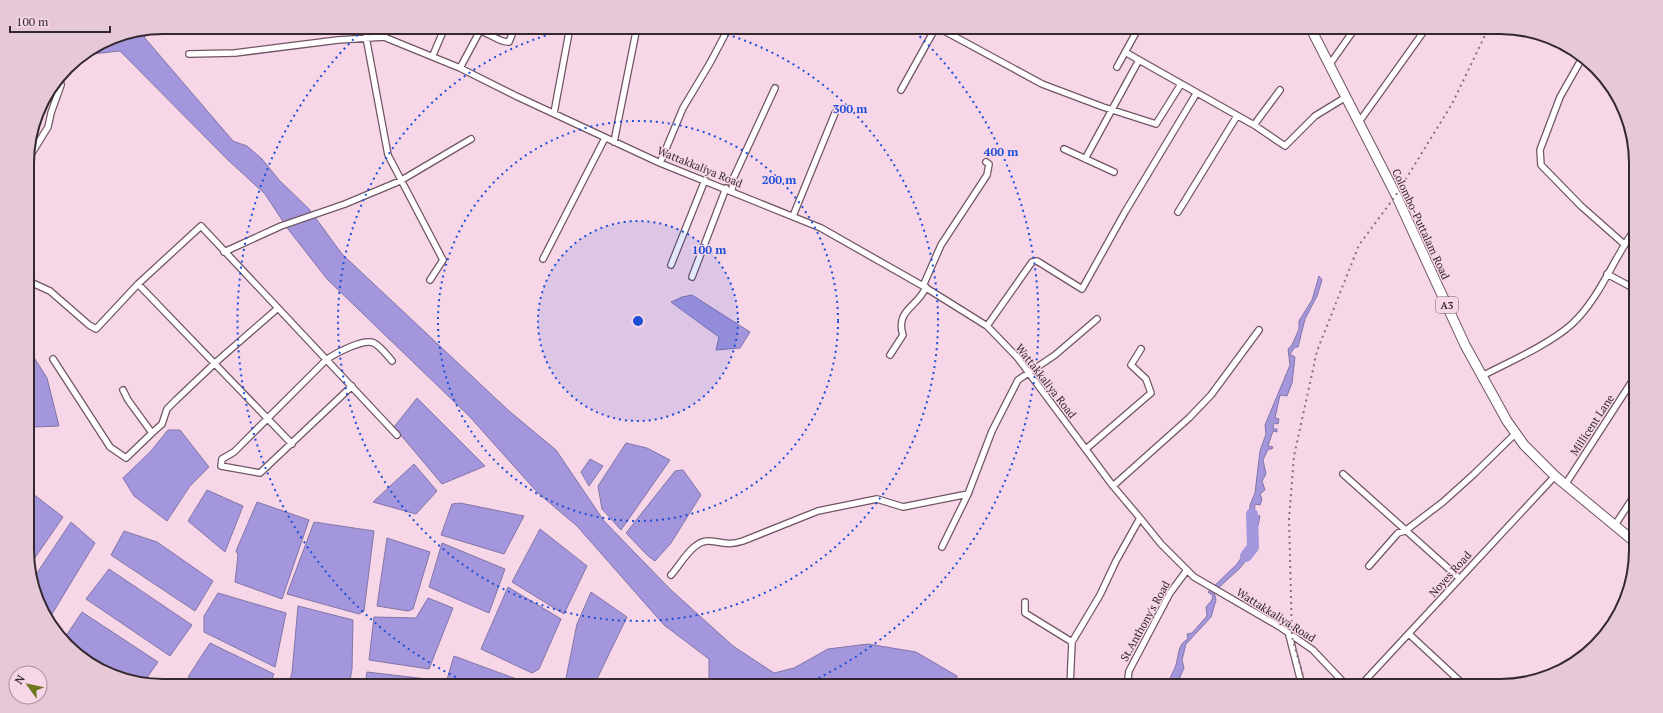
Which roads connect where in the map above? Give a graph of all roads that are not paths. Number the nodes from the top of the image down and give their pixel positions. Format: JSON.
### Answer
{"nodes":[{"id":1,"x":442,"y":34,"type":"edge"},
{"id":2,"x":478,"y":34,"type":"edge"},
{"id":3,"x":490,"y":34,"type":"edge"},
{"id":4,"x":512,"y":34,"type":"edge"},
{"id":5,"x":569,"y":34,"type":"edge"},
{"id":6,"x":636,"y":34,"type":"edge"},
{"id":7,"x":725,"y":34,"type":"edge"},
{"id":8,"x":932,"y":34,"type":"edge"},
{"id":9,"x":949,"y":34,"type":"edge"},
{"id":10,"x":1135,"y":34,"type":"edge"},
{"id":11,"x":1314,"y":34,"type":"edge"},
{"id":12,"x":1351,"y":34,"type":"edge"},
{"id":13,"x":1422,"y":34,"type":"edge"},
{"id":14,"x":366,"y":37,"type":"junction"},
{"id":15,"x":1125,"y":52,"type":"junction"},
{"id":16,"x":189,"y":54,"type":"dead end"},
{"id":17,"x":433,"y":55,"type":"junction"},
{"id":18,"x":1139,"y":60,"type":"junction"},
{"id":19,"x":1580,"y":62,"type":"edge"},
{"id":20,"x":1330,"y":64,"type":"junction"},
{"id":21,"x":1117,"y":67,"type":"dead end"},
{"id":22,"x":460,"y":68,"type":"junction"},
{"id":23,"x":61,"y":84,"type":"edge"},
{"id":24,"x":1181,"y":84,"type":"junction"},
{"id":25,"x":775,"y":88,"type":"dead end"},
{"id":26,"x":901,"y":90,"type":"dead end"},
{"id":27,"x":1280,"y":90,"type":"dead end"},
{"id":28,"x":1196,"y":94,"type":"junction"},
{"id":29,"x":1346,"y":97,"type":"junction"},
{"id":30,"x":1112,"y":109,"type":"junction"},
{"id":31,"x":554,"y":113,"type":"junction"},
{"id":32,"x":835,"y":113,"type":"dead end"},
{"id":33,"x":1237,"y":116,"type":"junction"},
{"id":34,"x":1359,"y":122,"type":"junction"},
{"id":35,"x":1254,"y":125,"type":"junction"},
{"id":36,"x":605,"y":138,"type":"junction"},
{"id":37,"x":471,"y":139,"type":"dead end"},
{"id":38,"x":614,"y":142,"type":"junction"},
{"id":39,"x":35,"y":149,"type":"edge"},
{"id":40,"x":1064,"y":149,"type":"dead end"},
{"id":41,"x":1085,"y":159,"type":"junction"},
{"id":42,"x":986,"y":162,"type":"dead end"},
{"id":43,"x":660,"y":163,"type":"junction"},
{"id":44,"x":1114,"y":172,"type":"dead end"},
{"id":45,"x":705,"y":180,"type":"junction"},
{"id":46,"x":400,"y":181,"type":"junction"},
{"id":47,"x":726,"y":188,"type":"junction"},
{"id":48,"x":732,"y":191,"type":"junction"},
{"id":49,"x":1178,"y":212,"type":"dead end"},
{"id":50,"x":793,"y":216,"type":"junction"},
{"id":51,"x":1629,"y":237,"type":"edge"},
{"id":52,"x":1624,"y":244,"type":"junction"},
{"id":53,"x":224,"y":252,"type":"junction"},
{"id":54,"x":543,"y":259,"type":"dead end"},
{"id":55,"x":670,"y":266,"type":"dead end"},
{"id":56,"x":1607,"y":274,"type":"junction"},
{"id":57,"x":692,"y":277,"type":"dead end"},
{"id":58,"x":430,"y":280,"type":"dead end"},
{"id":59,"x":34,"y":283,"type":"edge"},
{"id":60,"x":138,"y":284,"type":"junction"},
{"id":61,"x":1629,"y":286,"type":"edge"},
{"id":62,"x":925,"y":287,"type":"junction"},
{"id":63,"x":278,"y":308,"type":"junction"},
{"id":64,"x":1097,"y":319,"type":"dead end"},
{"id":65,"x":987,"y":326,"type":"junction"},
{"id":66,"x":1259,"y":330,"type":"dead end"},
{"id":67,"x":1141,"y":349,"type":"dead end"},
{"id":68,"x":890,"y":355,"type":"dead end"},
{"id":69,"x":53,"y":359,"type":"dead end"},
{"id":70,"x":327,"y":359,"type":"junction"},
{"id":71,"x":392,"y":361,"type":"dead end"},
{"id":72,"x":215,"y":363,"type":"junction"},
{"id":73,"x":1029,"y":374,"type":"junction"},
{"id":74,"x":1482,"y":376,"type":"junction"},
{"id":75,"x":352,"y":386,"type":"junction"},
{"id":76,"x":1629,"y":386,"type":"edge"},
{"id":77,"x":123,"y":390,"type":"dead end"},
{"id":78,"x":266,"y":419,"type":"junction"},
{"id":79,"x":152,"y":434,"type":"junction"},
{"id":80,"x":1515,"y":434,"type":"junction"},
{"id":81,"x":397,"y":435,"type":"dead end"},
{"id":82,"x":292,"y":444,"type":"junction"},
{"id":83,"x":1086,"y":449,"type":"junction"},
{"id":84,"x":1343,"y":474,"type":"dead end"},
{"id":85,"x":1555,"y":476,"type":"junction"},
{"id":86,"x":1565,"y":485,"type":"junction"},
{"id":87,"x":1113,"y":486,"type":"junction"},
{"id":88,"x":968,"y":494,"type":"junction"},
{"id":89,"x":1629,"y":504,"type":"edge"},
{"id":90,"x":1140,"y":518,"type":"junction"},
{"id":91,"x":1615,"y":526,"type":"junction"},
{"id":92,"x":1405,"y":531,"type":"junction"},
{"id":93,"x":1629,"y":537,"type":"edge"},
{"id":94,"x":942,"y":547,"type":"dead end"},
{"id":95,"x":1369,"y":566,"type":"dead end"},
{"id":96,"x":1187,"y":570,"type":"junction"},
{"id":97,"x":671,"y":575,"type":"dead end"},
{"id":98,"x":1459,"y":578,"type":"junction"},
{"id":99,"x":1025,"y":602,"type":"dead end"},
{"id":100,"x":1289,"y":634,"type":"junction"},
{"id":101,"x":1409,"y":634,"type":"junction"},
{"id":102,"x":1072,"y":642,"type":"junction"},
{"id":103,"x":1070,"y":679,"type":"edge"},
{"id":104,"x":1128,"y":679,"type":"edge"},
{"id":105,"x":1300,"y":679,"type":"edge"},
{"id":106,"x":1340,"y":679,"type":"edge"},
{"id":107,"x":1367,"y":679,"type":"edge"},
{"id":108,"x":1457,"y":679,"type":"edge"}],
"edges":[{"from":1,"to":17,"type":"street"},
{"from":2,"to":22,"type":"street"},
{"from":3,"to":4,"type":"street"},
{"from":5,"to":31,"type":"street"},
{"from":6,"to":38,"type":"street"},
{"from":7,"to":43,"type":"street"},
{"from":8,"to":26,"type":"street"},
{"from":9,"to":30,"type":"street"},
{"from":10,"to":15,"type":"street"},
{"from":11,"to":20,"type":"highway","name":"Colombo-Puttalam Road","number":"A3"},
{"from":12,"to":20,"type":"street"},
{"from":13,"to":34,"type":"street"},
{"from":14,"to":16,"type":"street","name":"Wattakkaliya Road"},
{"from":14,"to":17,"type":"street","name":"Wattakkaliya Road"},
{"from":14,"to":46,"type":"street"},
{"from":15,"to":18,"type":"street"},
{"from":15,"to":21,"type":"street"},
{"from":17,"to":22,"type":"street","name":"Wattakkaliya Road"},
{"from":18,"to":24,"type":"street"},
{"from":18,"to":30,"type":"street"},
{"from":19,"to":52,"type":"street"},
{"from":20,"to":29,"type":"highway","name":"Colombo-Puttalam Road","number":"A3"},
{"from":22,"to":31,"type":"street","name":"Wattakkaliya Road"},
{"from":23,"to":39,"type":"street"},
{"from":24,"to":28,"type":"street"},
{"from":24,"to":30,"type":"street"},
{"from":25,"to":48,"type":"street"},
{"from":27,"to":35,"type":"street"},
{"from":28,"to":33,"type":"street"},
{"from":28,"to":65,"type":"street"},
{"from":29,"to":34,"type":"highway","name":"Colombo-Puttalam Road","number":"A3"},
{"from":29,"to":35,"type":"street"},
{"from":30,"to":41,"type":"street"},
{"from":31,"to":36,"type":"street","name":"Wattakkaliya Road"},
{"from":32,"to":50,"type":"street"},
{"from":33,"to":35,"type":"street"},
{"from":33,"to":49,"type":"street"},
{"from":34,"to":74,"type":"highway","name":"Colombo-Puttalam Road","number":"A3"},
{"from":36,"to":38,"type":"street","name":"Wattakkaliya Road"},
{"from":36,"to":54,"type":"street"},
{"from":37,"to":46,"type":"street"},
{"from":38,"to":43,"type":"street","name":"Wattakkaliya Road"},
{"from":40,"to":41,"type":"street"},
{"from":41,"to":44,"type":"street"},
{"from":42,"to":62,"type":"street"},
{"from":43,"to":45,"type":"street","name":"Wattakkaliya Road"},
{"from":45,"to":47,"type":"street","name":"Wattakkaliya Road"},
{"from":45,"to":55,"type":"street"},
{"from":46,"to":53,"type":"street"},
{"from":46,"to":58,"type":"street"},
{"from":47,"to":48,"type":"street","name":"Wattakkaliya Road"},
{"from":47,"to":57,"type":"street"},
{"from":48,"to":50,"type":"street","name":"Wattakkaliya Road"},
{"from":50,"to":62,"type":"street","name":"Wattakkaliya Road"},
{"from":51,"to":52,"type":"street"},
{"from":52,"to":56,"type":"street"},
{"from":53,"to":60,"type":"street"},
{"from":53,"to":63,"type":"street"},
{"from":56,"to":61,"type":"street"},
{"from":56,"to":74,"type":"street"},
{"from":59,"to":60,"type":"street"},
{"from":60,"to":72,"type":"street"},
{"from":62,"to":65,"type":"street","name":"Wattakkaliya Road"},
{"from":62,"to":68,"type":"street"},
{"from":63,"to":70,"type":"street"},
{"from":63,"to":72,"type":"street"},
{"from":64,"to":73,"type":"street"},
{"from":65,"to":73,"type":"street","name":"Wattakkaliya Road"},
{"from":66,"to":87,"type":"street"},
{"from":67,"to":83,"type":"street"},
{"from":69,"to":79,"type":"street"},
{"from":70,"to":71,"type":"street"},
{"from":70,"to":75,"type":"street"},
{"from":70,"to":78,"type":"street"},
{"from":72,"to":78,"type":"street"},
{"from":72,"to":79,"type":"street"},
{"from":73,"to":83,"type":"street","name":"Wattakkaliya Road"},
{"from":73,"to":88,"type":"street"},
{"from":74,"to":80,"type":"highway","name":"Colombo-Puttalam Road","number":"A3"},
{"from":75,"to":81,"type":"street"},
{"from":75,"to":82,"type":"street"},
{"from":76,"to":86,"type":"street","name":"Millicent Lane"},
{"from":77,"to":79,"type":"street"},
{"from":78,"to":82,"type":"street"},
{"from":78,"to":82,"type":"street"},
{"from":80,"to":85,"type":"highway","name":"Colombo-Puttalam Road","number":"A3"},
{"from":80,"to":92,"type":"street"},
{"from":83,"to":87,"type":"street","name":"Wattakkaliya Road"},
{"from":84,"to":92,"type":"street"},
{"from":85,"to":86,"type":"highway","name":"Colombo-Puttalam Road","number":"A3"},
{"from":85,"to":98,"type":"street","name":"Noyes Road"},
{"from":86,"to":91,"type":"highway","name":"Colombo-Puttalam Road","number":"A3"},
{"from":87,"to":90,"type":"street","name":"Wattakkaliya Road"},
{"from":88,"to":94,"type":"street"},
{"from":88,"to":97,"type":"street"},
{"from":89,"to":91,"type":"street"},
{"from":90,"to":96,"type":"street","name":"Wattakkaliya Road"},
{"from":90,"to":102,"type":"street"},
{"from":91,"to":93,"type":"highway","name":"Colombo-Puttalam Road","number":"A3"},
{"from":92,"to":95,"type":"street"},
{"from":92,"to":98,"type":"street"},
{"from":96,"to":100,"type":"street","name":"Wattakkaliya Road"},
{"from":96,"to":104,"type":"street","name":"St.Anthony's Road"},
{"from":98,"to":101,"type":"street","name":"Noyes Road"},
{"from":99,"to":102,"type":"street"},
{"from":100,"to":105,"type":"street"},
{"from":100,"to":106,"type":"street","name":"Wattakkaliya Road"},
{"from":101,"to":107,"type":"street","name":"Noyes Road"},
{"from":101,"to":108,"type":"street"},
{"from":102,"to":103,"type":"street"}]}
